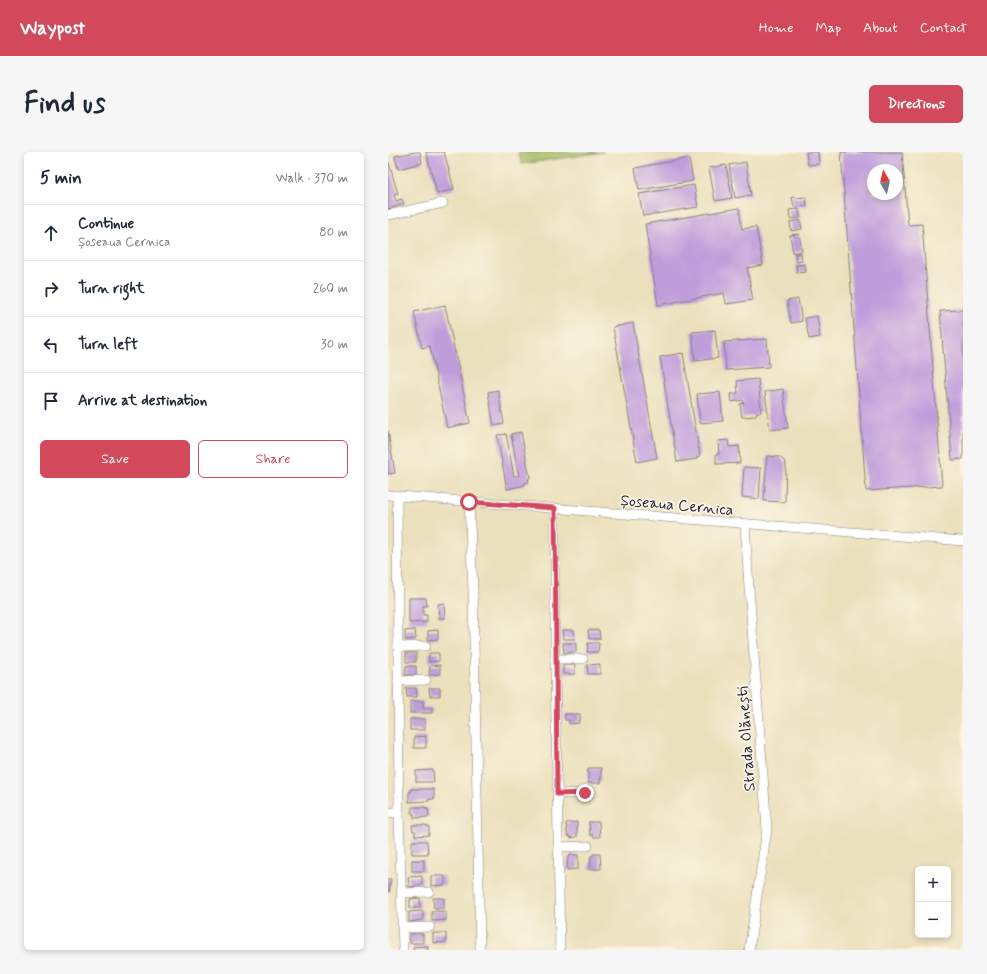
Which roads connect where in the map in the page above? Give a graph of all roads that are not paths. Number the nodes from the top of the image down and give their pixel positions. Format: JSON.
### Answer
{"nodes":[{"id":1,"x":443,"y":203,"type":"dead end"},
{"id":2,"x":388,"y":215,"type":"edge"},
{"id":3,"x":393,"y":496,"type":"edge"},
{"id":4,"x":469,"y":502,"type":"junction"},
{"id":5,"x":555,"y":508,"type":"junction"},
{"id":6,"x":745,"y":524,"type":"junction"},
{"id":7,"x":963,"y":541,"type":"edge"},
{"id":8,"x":398,"y":646,"type":"junction"},
{"id":9,"x":426,"y":646,"type":"dead end"},
{"id":10,"x":555,"y":659,"type":"junction"},
{"id":11,"x":583,"y":659,"type":"dead end"},
{"id":12,"x":426,"y":680,"type":"dead end"},
{"id":13,"x":398,"y":681,"type":"junction"},
{"id":14,"x":585,"y":793,"type":"dead end"},
{"id":15,"x":557,"y":794,"type":"junction"},
{"id":16,"x":388,"y":812,"type":"edge"},
{"id":17,"x":399,"y":813,"type":"junction"},
{"id":18,"x":588,"y":846,"type":"dead end"},
{"id":19,"x":558,"y":847,"type":"junction"},
{"id":20,"x":429,"y":892,"type":"dead end"},
{"id":21,"x":402,"y":893,"type":"junction"},
{"id":22,"x":430,"y":927,"type":"dead end"},
{"id":23,"x":402,"y":928,"type":"junction"},
{"id":24,"x":403,"y":950,"type":"edge"},
{"id":25,"x":480,"y":950,"type":"edge"},
{"id":26,"x":560,"y":950,"type":"edge"},
{"id":27,"x":749,"y":950,"type":"edge"}],
"edges":[{"from":1,"to":2,"type":"street"},
{"from":3,"to":4,"type":"street","name":"Șoseaua Cernica"},
{"from":3,"to":8,"type":"street"},
{"from":4,"to":5,"type":"street","name":"Șoseaua Cernica"},
{"from":4,"to":25,"type":"street"},
{"from":5,"to":6,"type":"street","name":"Șoseaua Cernica"},
{"from":5,"to":10,"type":"street"},
{"from":6,"to":7,"type":"street","name":"Șoseaua Cernica"},
{"from":6,"to":27,"type":"street","name":"Strada Olănești"},
{"from":8,"to":9,"type":"street"},
{"from":8,"to":13,"type":"street"},
{"from":10,"to":11,"type":"street"},
{"from":10,"to":15,"type":"street"},
{"from":12,"to":13,"type":"street"},
{"from":13,"to":17,"type":"street"},
{"from":14,"to":15,"type":"street"},
{"from":15,"to":19,"type":"street"},
{"from":16,"to":17,"type":"street"},
{"from":17,"to":21,"type":"street"},
{"from":18,"to":19,"type":"street"},
{"from":19,"to":26,"type":"street"},
{"from":20,"to":21,"type":"street"},
{"from":21,"to":23,"type":"street"},
{"from":22,"to":23,"type":"street"},
{"from":23,"to":24,"type":"street"}]}
